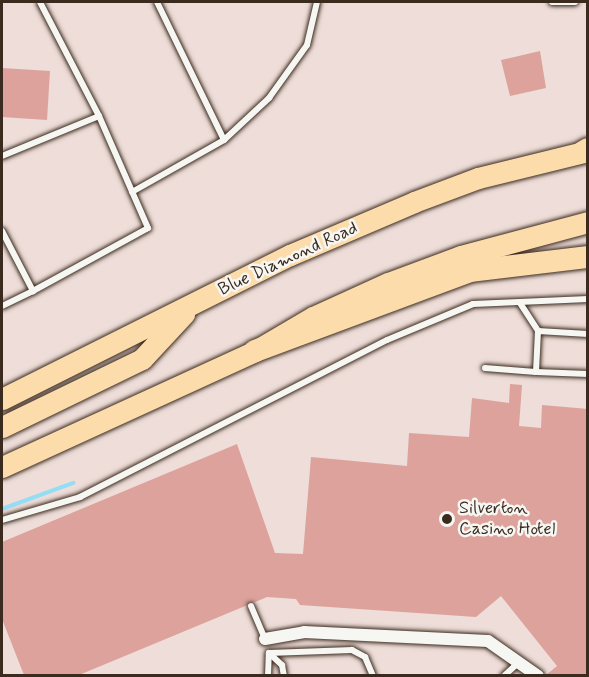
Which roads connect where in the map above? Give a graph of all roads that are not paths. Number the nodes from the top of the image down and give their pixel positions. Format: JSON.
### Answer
{"nodes":[{"id":1,"x":40,"y":2,"type":"edge"},
{"id":2,"x":157,"y":2,"type":"edge"},
{"id":3,"x":317,"y":2,"type":"edge"},
{"id":4,"x":552,"y":2,"type":"edge"},
{"id":5,"x":574,"y":2,"type":"edge"},
{"id":6,"x":99,"y":116,"type":"junction"},
{"id":7,"x":224,"y":140,"type":"junction"},
{"id":8,"x":586,"y":151,"type":"edge"},
{"id":9,"x":2,"y":156,"type":"edge"},
{"id":10,"x":132,"y":192,"type":"junction"},
{"id":11,"x":588,"y":222,"type":"edge"},
{"id":12,"x":2,"y":231,"type":"edge"},
{"id":13,"x":588,"y":257,"type":"edge"},
{"id":14,"x":33,"y":291,"type":"junction"},
{"id":15,"x":588,"y":299,"type":"edge"},
{"id":16,"x":195,"y":303,"type":"junction"},
{"id":17,"x":520,"y":303,"type":"junction"},
{"id":18,"x":2,"y":306,"type":"edge"},
{"id":19,"x":538,"y":331,"type":"junction"},
{"id":20,"x":588,"y":334,"type":"edge"},
{"id":21,"x":255,"y":351,"type":"junction"},
{"id":22,"x":485,"y":368,"type":"dead end"},
{"id":23,"x":536,"y":372,"type":"junction"},
{"id":24,"x":588,"y":374,"type":"edge"},
{"id":25,"x":2,"y":399,"type":"edge"},
{"id":26,"x":2,"y":427,"type":"edge"},
{"id":27,"x":2,"y":466,"type":"edge"},
{"id":28,"x":2,"y":520,"type":"edge"},
{"id":29,"x":251,"y":606,"type":"dead end"},
{"id":30,"x":265,"y":639,"type":"joint"},
{"id":31,"x":269,"y":653,"type":"junction"},
{"id":32,"x":518,"y":670,"type":"edge"},
{"id":33,"x":268,"y":675,"type":"edge"},
{"id":34,"x":284,"y":675,"type":"edge"},
{"id":35,"x":373,"y":675,"type":"edge"},
{"id":36,"x":504,"y":675,"type":"edge"},
{"id":37,"x":538,"y":675,"type":"edge"}],
"edges":[{"from":1,"to":6,"type":"lane"},
{"from":2,"to":7,"type":"lane"},
{"from":3,"to":7,"type":"lane"},
{"from":4,"to":5,"type":"lane"},
{"from":6,"to":9,"type":"lane"},
{"from":6,"to":10,"type":"lane"},
{"from":7,"to":10,"type":"lane"},
{"from":8,"to":16,"type":"highway","name":"Blue Diamond Road"},
{"from":10,"to":14,"type":"lane"},
{"from":11,"to":21,"type":"highway"},
{"from":12,"to":14,"type":"lane"},
{"from":13,"to":21,"type":"highway"},
{"from":14,"to":18,"type":"lane"},
{"from":15,"to":17,"type":"lane"},
{"from":16,"to":25,"type":"highway","name":"Blue Diamond Road"},
{"from":16,"to":26,"type":"highway"},
{"from":17,"to":19,"type":"lane"},
{"from":17,"to":28,"type":"lane"},
{"from":19,"to":20,"type":"lane"},
{"from":19,"to":23,"type":"lane"},
{"from":21,"to":27,"type":"highway"},
{"from":22,"to":23,"type":"lane"},
{"from":23,"to":24,"type":"lane"},
{"from":29,"to":30,"type":"lane"},
{"from":30,"to":32,"type":"street"},
{"from":31,"to":33,"type":"lane"},
{"from":31,"to":34,"type":"lane"},
{"from":31,"to":35,"type":"lane"},
{"from":32,"to":36,"type":"lane"},
{"from":32,"to":37,"type":"street"}]}
